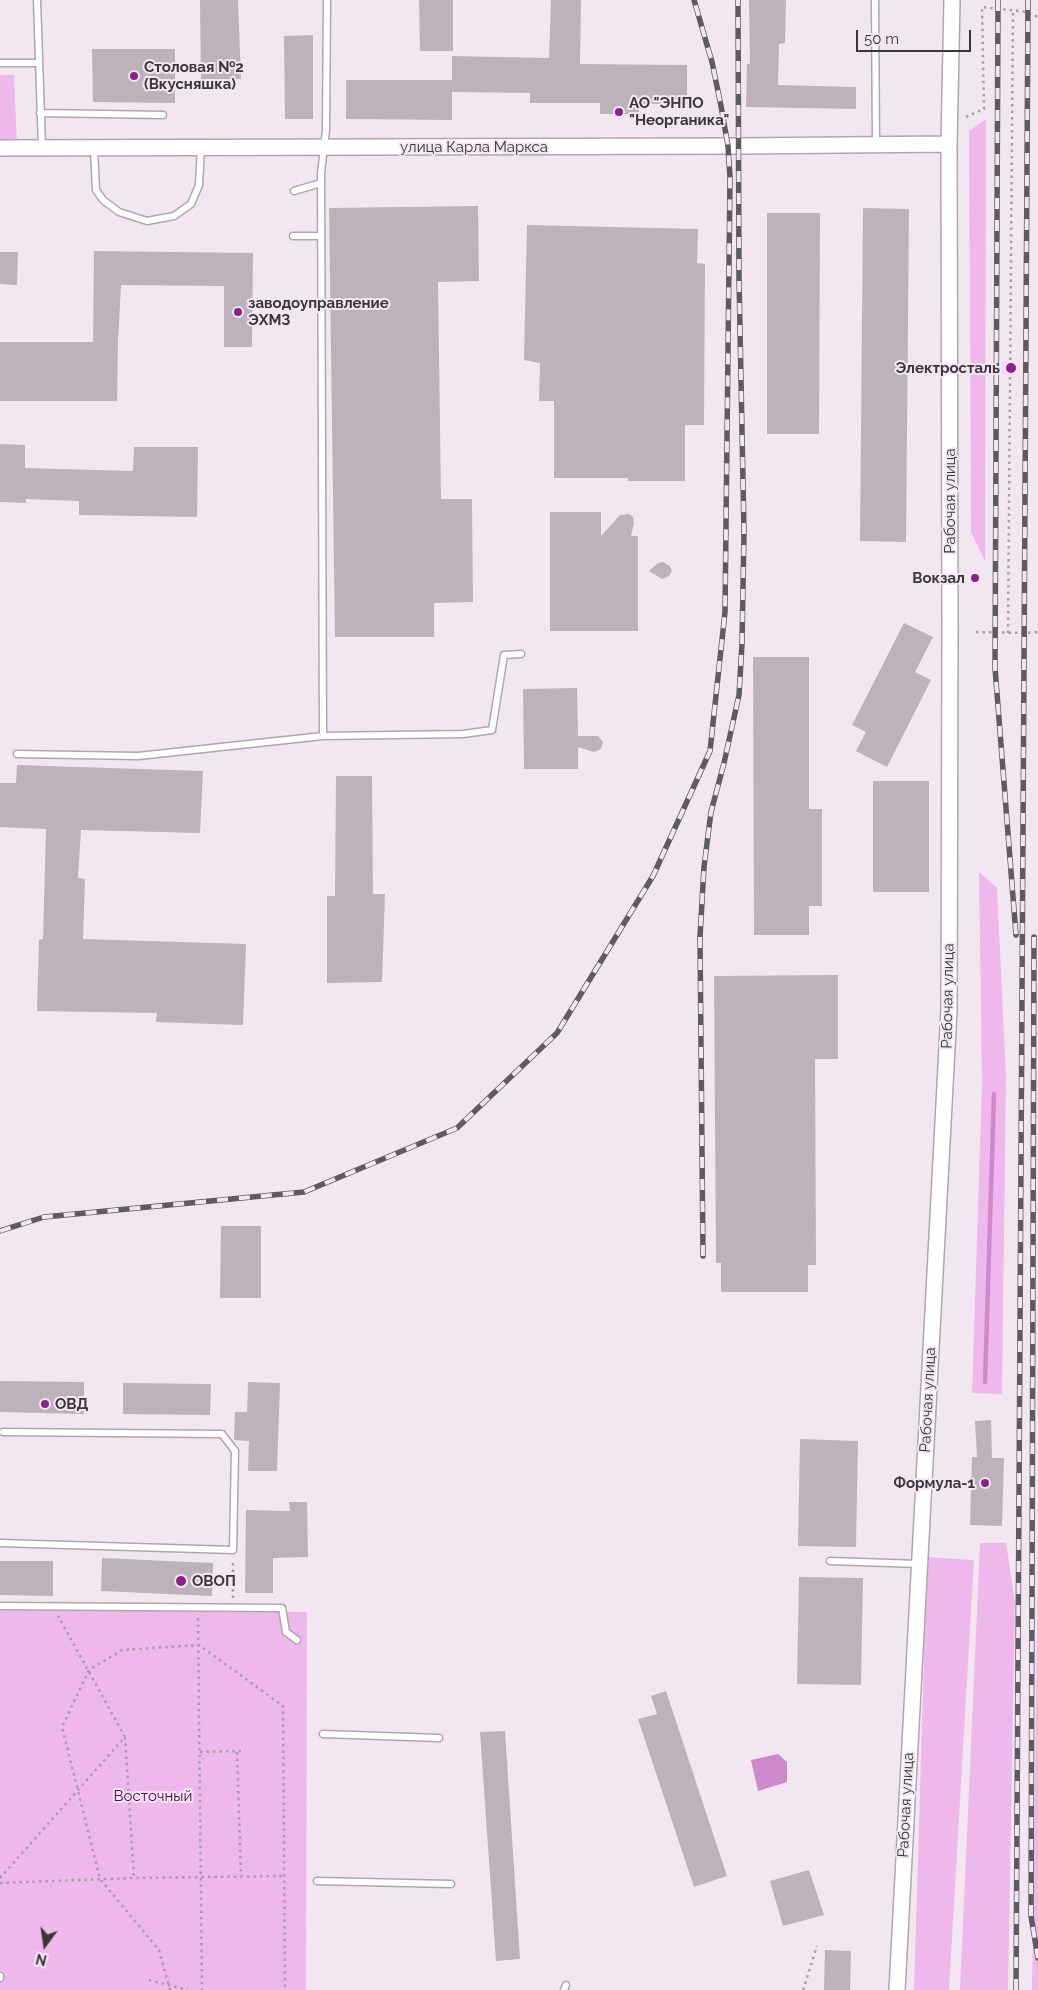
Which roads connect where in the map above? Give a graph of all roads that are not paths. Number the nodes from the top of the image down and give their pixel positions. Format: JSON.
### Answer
{"nodes":[{"id":1,"x":37,"y":0,"type":"edge"},
{"id":2,"x":327,"y":0,"type":"edge"},
{"id":3,"x":875,"y":0,"type":"edge"},
{"id":4,"x":952,"y":0,"type":"edge"},
{"id":5,"x":0,"y":63,"type":"edge"},
{"id":6,"x":39,"y":63,"type":"junction"},
{"id":7,"x":40,"y":114,"type":"junction"},
{"id":8,"x":163,"y":115,"type":"dead end"},
{"id":9,"x":949,"y":144,"type":"junction"},
{"id":10,"x":876,"y":145,"type":"junction"},
{"id":11,"x":42,"y":146,"type":"junction"},
{"id":12,"x":94,"y":147,"type":"junction"},
{"id":13,"x":324,"y":147,"type":"junction"},
{"id":14,"x":0,"y":148,"type":"edge"},
{"id":15,"x":201,"y":148,"type":"junction"},
{"id":16,"x":321,"y":183,"type":"junction"},
{"id":17,"x":294,"y":191,"type":"dead end"},
{"id":18,"x":294,"y":236,"type":"dead end"},
{"id":19,"x":321,"y":236,"type":"junction"},
{"id":20,"x":521,"y":654,"type":"dead end"},
{"id":21,"x":322,"y":736,"type":"junction"},
{"id":22,"x":17,"y":754,"type":"dead end"},
{"id":23,"x":3,"y":1432,"type":"dead end"},
{"id":24,"x":0,"y":1543,"type":"edge"},
{"id":25,"x":830,"y":1561,"type":"dead end"},
{"id":26,"x":919,"y":1564,"type":"junction"},
{"id":27,"x":0,"y":1606,"type":"edge"},
{"id":28,"x":297,"y":1640,"type":"dead end"},
{"id":29,"x":323,"y":1734,"type":"dead end"},
{"id":30,"x":439,"y":1738,"type":"dead end"},
{"id":31,"x":317,"y":1881,"type":"dead end"},
{"id":32,"x":451,"y":1884,"type":"dead end"},
{"id":33,"x":897,"y":1990,"type":"edge"}],
"edges":[{"from":1,"to":6,"type":"lane"},
{"from":2,"to":13,"type":"lane"},
{"from":3,"to":10,"type":"lane"},
{"from":4,"to":9,"type":"street","name":"Рабочая улица"},
{"from":5,"to":6,"type":"lane"},
{"from":6,"to":7,"type":"lane"},
{"from":7,"to":8,"type":"lane"},
{"from":7,"to":11,"type":"lane"},
{"from":9,"to":10,"type":"street","name":"улица Карла Маркса"},
{"from":9,"to":26,"type":"street","name":"Рабочая улица"},
{"from":10,"to":13,"type":"street","name":"улица Карла Маркса"},
{"from":11,"to":12,"type":"street","name":"улица Карла Маркса"},
{"from":11,"to":14,"type":"street","name":"улица Карла Маркса"},
{"from":12,"to":15,"type":"street","name":"улица Карла Маркса"},
{"from":12,"to":15,"type":"lane"},
{"from":13,"to":15,"type":"street","name":"улица Карла Маркса"},
{"from":13,"to":16,"type":"lane"},
{"from":16,"to":17,"type":"lane"},
{"from":16,"to":19,"type":"lane"},
{"from":18,"to":19,"type":"lane"},
{"from":19,"to":21,"type":"lane"},
{"from":20,"to":21,"type":"lane"},
{"from":21,"to":22,"type":"lane"},
{"from":23,"to":24,"type":"lane"},
{"from":25,"to":26,"type":"lane"},
{"from":26,"to":33,"type":"street","name":"Рабочая улица"},
{"from":27,"to":28,"type":"lane"},
{"from":29,"to":30,"type":"lane"},
{"from":31,"to":32,"type":"lane"}]}
